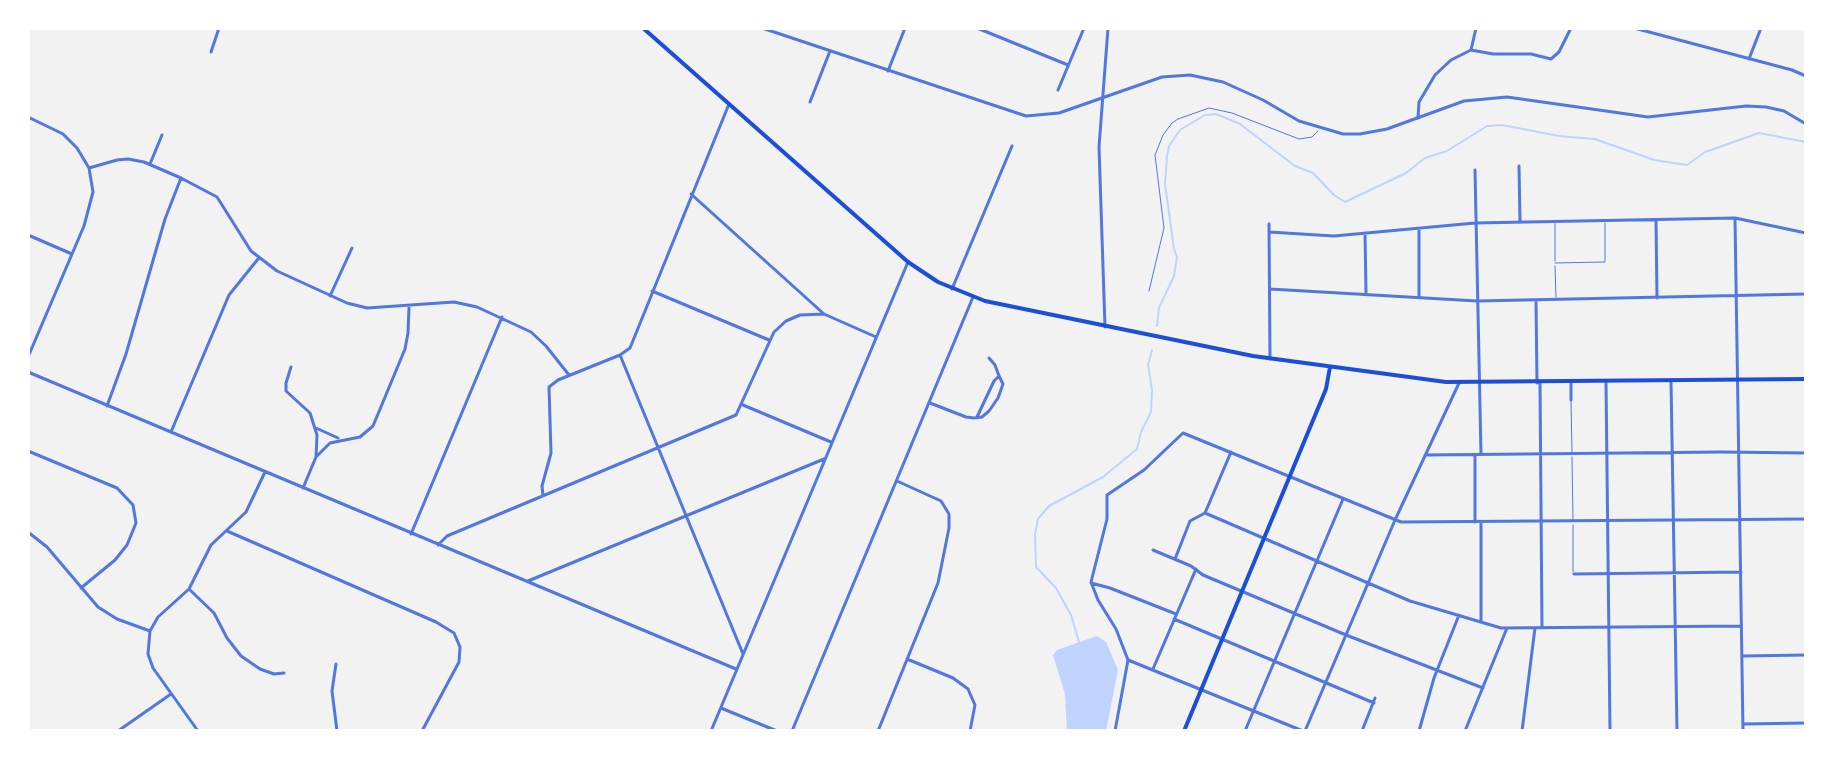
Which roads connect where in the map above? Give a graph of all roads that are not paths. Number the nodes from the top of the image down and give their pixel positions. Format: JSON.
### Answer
{"nodes":[{"id":1,"x":219,"y":28,"type":"edge"},
{"id":2,"x":643,"y":28,"type":"edge"},
{"id":3,"x":762,"y":28,"type":"edge"},
{"id":4,"x":905,"y":28,"type":"edge"},
{"id":5,"x":977,"y":28,"type":"edge"},
{"id":6,"x":1084,"y":28,"type":"edge"},
{"id":7,"x":1108,"y":28,"type":"edge"},
{"id":8,"x":1476,"y":28,"type":"edge"},
{"id":9,"x":1571,"y":28,"type":"edge"},
{"id":10,"x":1634,"y":28,"type":"edge"},
{"id":11,"x":1761,"y":28,"type":"edge"},
{"id":12,"x":1471,"y":50,"type":"junction"},
{"id":13,"x":830,"y":51,"type":"junction"},
{"id":14,"x":211,"y":52,"type":"dead end"},
{"id":15,"x":1749,"y":59,"type":"junction"},
{"id":16,"x":1068,"y":65,"type":"junction"},
{"id":17,"x":888,"y":71,"type":"junction"},
{"id":18,"x":1806,"y":76,"type":"edge"},
{"id":19,"x":1058,"y":90,"type":"dead end"},
{"id":20,"x":1102,"y":99,"type":"junction"},
{"id":21,"x":810,"y":102,"type":"dead end"},
{"id":22,"x":729,"y":103,"type":"junction"},
{"id":23,"x":28,"y":117,"type":"edge"},
{"id":24,"x":1418,"y":118,"type":"junction"},
{"id":25,"x":1806,"y":124,"type":"edge"},
{"id":26,"x":1319,"y":128,"type":"junction"},
{"id":27,"x":162,"y":135,"type":"dead end"},
{"id":28,"x":1012,"y":146,"type":"dead end"},
{"id":29,"x":150,"y":164,"type":"junction"},
{"id":30,"x":1519,"y":166,"type":"dead end"},
{"id":31,"x":89,"y":168,"type":"junction"},
{"id":32,"x":1475,"y":170,"type":"dead end"},
{"id":33,"x":181,"y":178,"type":"junction"},
{"id":34,"x":691,"y":194,"type":"junction"},
{"id":35,"x":1735,"y":218,"type":"junction"},
{"id":36,"x":1605,"y":220,"type":"junction"},
{"id":37,"x":1656,"y":220,"type":"junction"},
{"id":38,"x":1555,"y":221,"type":"junction"},
{"id":39,"x":1520,"y":222,"type":"junction"},
{"id":40,"x":1475,"y":223,"type":"junction"},
{"id":41,"x":1269,"y":224,"type":"dead end"},
{"id":42,"x":1419,"y":228,"type":"junction"},
{"id":43,"x":1269,"y":232,"type":"junction"},
{"id":44,"x":1365,"y":233,"type":"junction"},
{"id":45,"x":1806,"y":233,"type":"edge"},
{"id":46,"x":28,"y":235,"type":"edge"},
{"id":47,"x":352,"y":248,"type":"dead end"},
{"id":48,"x":72,"y":254,"type":"junction"},
{"id":49,"x":258,"y":259,"type":"junction"},
{"id":50,"x":908,"y":262,"type":"junction"},
{"id":51,"x":1555,"y":263,"type":"junction"},
{"id":52,"x":952,"y":289,"type":"junction"},
{"id":53,"x":1270,"y":289,"type":"junction"},
{"id":54,"x":652,"y":291,"type":"junction"},
{"id":55,"x":1149,"y":291,"type":"dead end"},
{"id":56,"x":1806,"y":294,"type":"edge"},
{"id":57,"x":1366,"y":295,"type":"junction"},
{"id":58,"x":330,"y":296,"type":"junction"},
{"id":59,"x":1736,"y":296,"type":"junction"},
{"id":60,"x":973,"y":297,"type":"junction"},
{"id":61,"x":1419,"y":297,"type":"junction"},
{"id":62,"x":1657,"y":298,"type":"junction"},
{"id":63,"x":1536,"y":300,"type":"junction"},
{"id":64,"x":1556,"y":300,"type":"junction"},
{"id":65,"x":1477,"y":301,"type":"junction"},
{"id":66,"x":409,"y":307,"type":"junction"},
{"id":67,"x":824,"y":314,"type":"junction"},
{"id":68,"x":502,"y":317,"type":"junction"},
{"id":69,"x":1105,"y":327,"type":"junction"},
{"id":70,"x":876,"y":337,"type":"junction"},
{"id":71,"x":769,"y":340,"type":"junction"},
{"id":72,"x":620,"y":355,"type":"junction"},
{"id":73,"x":28,"y":357,"type":"edge"},
{"id":74,"x":989,"y":358,"type":"dead end"},
{"id":75,"x":1270,"y":359,"type":"junction"},
{"id":76,"x":1330,"y":366,"type":"junction"},
{"id":77,"x":291,"y":367,"type":"dead end"},
{"id":78,"x":28,"y":372,"type":"edge"},
{"id":79,"x":569,"y":375,"type":"junction"},
{"id":80,"x":999,"y":376,"type":"junction"},
{"id":81,"x":1806,"y":379,"type":"edge"},
{"id":82,"x":1738,"y":380,"type":"junction"},
{"id":83,"x":1671,"y":381,"type":"junction"},
{"id":84,"x":1571,"y":382,"type":"junction"},
{"id":85,"x":1606,"y":382,"type":"junction"},
{"id":86,"x":1459,"y":383,"type":"junction"},
{"id":87,"x":1479,"y":383,"type":"junction"},
{"id":88,"x":1538,"y":383,"type":"junction"},
{"id":89,"x":1571,"y":400,"type":"joint"},
{"id":90,"x":930,"y":403,"type":"junction"},
{"id":91,"x":742,"y":405,"type":"junction"},
{"id":92,"x":107,"y":406,"type":"junction"},
{"id":93,"x":977,"y":417,"type":"junction"},
{"id":94,"x":316,"y":428,"type":"junction"},
{"id":95,"x":171,"y":432,"type":"junction"},
{"id":96,"x":342,"y":439,"type":"junction"},
{"id":97,"x":831,"y":442,"type":"junction"},
{"id":98,"x":658,"y":450,"type":"junction"},
{"id":99,"x":28,"y":451,"type":"edge"},
{"id":100,"x":1231,"y":452,"type":"junction"},
{"id":101,"x":1673,"y":452,"type":"junction"},
{"id":102,"x":1607,"y":453,"type":"junction"},
{"id":103,"x":1738,"y":453,"type":"junction"},
{"id":104,"x":1806,"y":453,"type":"edge"},
{"id":105,"x":1481,"y":454,"type":"junction"},
{"id":106,"x":1541,"y":454,"type":"junction"},
{"id":107,"x":1572,"y":454,"type":"junction"},
{"id":108,"x":1425,"y":455,"type":"junction"},
{"id":109,"x":1475,"y":455,"type":"junction"},
{"id":110,"x":316,"y":457,"type":"junction"},
{"id":111,"x":824,"y":459,"type":"junction"},
{"id":112,"x":265,"y":472,"type":"junction"},
{"id":113,"x":1290,"y":476,"type":"junction"},
{"id":114,"x":897,"y":481,"type":"junction"},
{"id":115,"x":303,"y":488,"type":"junction"},
{"id":116,"x":543,"y":496,"type":"junction"},
{"id":117,"x":1343,"y":499,"type":"junction"},
{"id":118,"x":1205,"y":513,"type":"junction"},
{"id":119,"x":685,"y":516,"type":"junction"},
{"id":120,"x":1740,"y":519,"type":"junction"},
{"id":121,"x":1806,"y":519,"type":"edge"},
{"id":122,"x":1395,"y":520,"type":"junction"},
{"id":123,"x":1674,"y":520,"type":"junction"},
{"id":124,"x":1541,"y":521,"type":"junction"},
{"id":125,"x":1573,"y":521,"type":"junction"},
{"id":126,"x":1608,"y":521,"type":"junction"},
{"id":127,"x":1478,"y":522,"type":"junction"},
{"id":128,"x":227,"y":531,"type":"junction"},
{"id":129,"x":28,"y":532,"type":"edge"},
{"id":130,"x":411,"y":534,"type":"junction"},
{"id":131,"x":1263,"y":539,"type":"junction"},
{"id":132,"x":438,"y":545,"type":"junction"},
{"id":133,"x":1153,"y":550,"type":"dead end"},
{"id":134,"x":1175,"y":559,"type":"junction"},
{"id":135,"x":1316,"y":561,"type":"junction"},
{"id":136,"x":1196,"y":569,"type":"junction"},
{"id":137,"x":1741,"y":572,"type":"junction"},
{"id":138,"x":1675,"y":573,"type":"junction"},
{"id":139,"x":1574,"y":574,"type":"joint"},
{"id":140,"x":1608,"y":574,"type":"junction"},
{"id":141,"x":527,"y":582,"type":"junction"},
{"id":142,"x":1091,"y":583,"type":"junction"},
{"id":143,"x":1368,"y":583,"type":"junction"},
{"id":144,"x":81,"y":588,"type":"junction"},
{"id":145,"x":189,"y":589,"type":"junction"},
{"id":146,"x":1242,"y":591,"type":"junction"},
{"id":147,"x":1294,"y":613,"type":"junction"},
{"id":148,"x":1459,"y":615,"type":"junction"},
{"id":149,"x":1175,"y":617,"type":"junction"},
{"id":150,"x":1481,"y":622,"type":"junction"},
{"id":151,"x":1676,"y":626,"type":"junction"},
{"id":152,"x":1741,"y":626,"type":"junction"},
{"id":153,"x":1609,"y":627,"type":"junction"},
{"id":154,"x":1507,"y":628,"type":"junction"},
{"id":155,"x":1535,"y":628,"type":"junction"},
{"id":156,"x":1542,"y":628,"type":"junction"},
{"id":157,"x":150,"y":631,"type":"junction"},
{"id":158,"x":1346,"y":635,"type":"junction"},
{"id":159,"x":1221,"y":640,"type":"junction"},
{"id":160,"x":743,"y":654,"type":"junction"},
{"id":161,"x":1806,"y":655,"type":"edge"},
{"id":162,"x":1742,"y":656,"type":"junction"},
{"id":163,"x":907,"y":659,"type":"junction"},
{"id":164,"x":1128,"y":660,"type":"junction"},
{"id":165,"x":1274,"y":661,"type":"junction"},
{"id":166,"x":336,"y":664,"type":"dead end"},
{"id":167,"x":736,"y":669,"type":"junction"},
{"id":168,"x":1153,"y":669,"type":"junction"},
{"id":169,"x":1437,"y":669,"type":"junction"},
{"id":170,"x":284,"y":673,"type":"dead end"},
{"id":171,"x":1326,"y":683,"type":"junction"},
{"id":172,"x":1201,"y":688,"type":"junction"},
{"id":173,"x":1483,"y":688,"type":"junction"},
{"id":174,"x":171,"y":694,"type":"junction"},
{"id":175,"x":721,"y":708,"type":"junction"},
{"id":176,"x":1253,"y":710,"type":"junction"},
{"id":177,"x":1806,"y":723,"type":"edge"},
{"id":178,"x":1743,"y":724,"type":"junction"},
{"id":179,"x":118,"y":731,"type":"edge"},
{"id":180,"x":198,"y":731,"type":"edge"},
{"id":181,"x":337,"y":731,"type":"edge"},
{"id":182,"x":422,"y":731,"type":"edge"},
{"id":183,"x":711,"y":731,"type":"edge"},
{"id":184,"x":777,"y":731,"type":"edge"},
{"id":185,"x":792,"y":731,"type":"edge"},
{"id":186,"x":878,"y":731,"type":"edge"},
{"id":187,"x":970,"y":731,"type":"edge"},
{"id":188,"x":1115,"y":731,"type":"edge"},
{"id":189,"x":1184,"y":731,"type":"edge"},
{"id":190,"x":1245,"y":731,"type":"edge"},
{"id":191,"x":1304,"y":731,"type":"edge"},
{"id":192,"x":1362,"y":731,"type":"edge"},
{"id":193,"x":1419,"y":731,"type":"edge"},
{"id":194,"x":1465,"y":731,"type":"edge"},
{"id":195,"x":1522,"y":731,"type":"edge"},
{"id":196,"x":1610,"y":731,"type":"edge"},
{"id":197,"x":1677,"y":731,"type":"edge"},
{"id":198,"x":1743,"y":731,"type":"edge"}],
"edges":[{"from":1,"to":14,"type":"street"},
{"from":2,"to":22,"type":"main road"},
{"from":3,"to":13,"type":"street"},
{"from":4,"to":17,"type":"street"},
{"from":5,"to":16,"type":"street"},
{"from":6,"to":16,"type":"street"},
{"from":7,"to":20,"type":"street"},
{"from":8,"to":12,"type":"street"},
{"from":9,"to":12,"type":"street"},
{"from":10,"to":15,"type":"street"},
{"from":11,"to":15,"type":"street"},
{"from":12,"to":24,"type":"street"},
{"from":13,"to":17,"type":"street"},
{"from":13,"to":21,"type":"street"},
{"from":15,"to":18,"type":"street"},
{"from":16,"to":19,"type":"street"},
{"from":17,"to":20,"type":"street"},
{"from":20,"to":26,"type":"street"},
{"from":20,"to":69,"type":"street"},
{"from":22,"to":34,"type":"street"},
{"from":22,"to":50,"type":"main road"},
{"from":23,"to":31,"type":"street"},
{"from":24,"to":25,"type":"street"},
{"from":24,"to":26,"type":"street"},
{"from":26,"to":55,"type":"lane"},
{"from":27,"to":29,"type":"street"},
{"from":28,"to":52,"type":"street"},
{"from":29,"to":31,"type":"street"},
{"from":29,"to":33,"type":"street"},
{"from":30,"to":39,"type":"street"},
{"from":31,"to":48,"type":"street"},
{"from":32,"to":40,"type":"street"},
{"from":33,"to":49,"type":"street"},
{"from":33,"to":92,"type":"street"},
{"from":34,"to":54,"type":"street"},
{"from":34,"to":67,"type":"street"},
{"from":35,"to":37,"type":"street"},
{"from":35,"to":45,"type":"street"},
{"from":35,"to":59,"type":"street"},
{"from":36,"to":37,"type":"street"},
{"from":36,"to":38,"type":"street"},
{"from":36,"to":51,"type":"lane"},
{"from":37,"to":62,"type":"street"},
{"from":38,"to":39,"type":"street"},
{"from":38,"to":51,"type":"lane"},
{"from":39,"to":40,"type":"street"},
{"from":40,"to":42,"type":"street"},
{"from":40,"to":65,"type":"street"},
{"from":41,"to":43,"type":"street"},
{"from":42,"to":44,"type":"street"},
{"from":42,"to":61,"type":"street"},
{"from":43,"to":44,"type":"street"},
{"from":43,"to":53,"type":"street"},
{"from":44,"to":57,"type":"street"},
{"from":46,"to":48,"type":"street"},
{"from":47,"to":58,"type":"street"},
{"from":48,"to":73,"type":"street"},
{"from":49,"to":58,"type":"street"},
{"from":49,"to":95,"type":"street"},
{"from":50,"to":52,"type":"main road"},
{"from":50,"to":70,"type":"street"},
{"from":51,"to":64,"type":"lane"},
{"from":52,"to":60,"type":"main road"},
{"from":53,"to":57,"type":"street"},
{"from":53,"to":75,"type":"street"},
{"from":54,"to":71,"type":"street"},
{"from":54,"to":72,"type":"street"},
{"from":56,"to":59,"type":"street"},
{"from":57,"to":61,"type":"street"},
{"from":58,"to":66,"type":"street"},
{"from":59,"to":62,"type":"street"},
{"from":59,"to":82,"type":"street"},
{"from":60,"to":69,"type":"main road"},
{"from":60,"to":90,"type":"street"},
{"from":61,"to":65,"type":"street"},
{"from":62,"to":64,"type":"street"},
{"from":63,"to":64,"type":"street"},
{"from":63,"to":65,"type":"street"},
{"from":63,"to":88,"type":"street"},
{"from":65,"to":87,"type":"street"},
{"from":66,"to":68,"type":"street"},
{"from":66,"to":96,"type":"street"},
{"from":67,"to":70,"type":"street"},
{"from":67,"to":71,"type":"street"},
{"from":68,"to":79,"type":"street"},
{"from":68,"to":130,"type":"street"},
{"from":69,"to":75,"type":"main road"},
{"from":70,"to":97,"type":"street"},
{"from":71,"to":91,"type":"street"},
{"from":72,"to":79,"type":"street"},
{"from":72,"to":98,"type":"street"},
{"from":74,"to":80,"type":"street"},
{"from":75,"to":76,"type":"main road"},
{"from":76,"to":86,"type":"main road"},
{"from":76,"to":113,"type":"main road"},
{"from":77,"to":94,"type":"street"},
{"from":78,"to":92,"type":"street"},
{"from":79,"to":116,"type":"street"},
{"from":80,"to":93,"type":"street"},
{"from":80,"to":93,"type":"street"},
{"from":81,"to":82,"type":"main road"},
{"from":82,"to":83,"type":"main road"},
{"from":82,"to":103,"type":"street"},
{"from":83,"to":85,"type":"main road"},
{"from":83,"to":101,"type":"street"},
{"from":84,"to":85,"type":"main road"},
{"from":84,"to":88,"type":"main road"},
{"from":84,"to":89,"type":"street"},
{"from":85,"to":102,"type":"street"},
{"from":86,"to":87,"type":"main road"},
{"from":86,"to":108,"type":"street"},
{"from":87,"to":88,"type":"main road"},
{"from":87,"to":105,"type":"street"},
{"from":88,"to":106,"type":"street"},
{"from":89,"to":107,"type":"lane"},
{"from":90,"to":93,"type":"street"},
{"from":90,"to":114,"type":"street"},
{"from":91,"to":97,"type":"street"},
{"from":91,"to":98,"type":"street"},
{"from":92,"to":95,"type":"street"},
{"from":94,"to":96,"type":"street"},
{"from":94,"to":110,"type":"street"},
{"from":95,"to":112,"type":"street"},
{"from":96,"to":110,"type":"street"},
{"from":97,"to":111,"type":"street"},
{"from":98,"to":116,"type":"street"},
{"from":98,"to":119,"type":"street"},
{"from":99,"to":144,"type":"street"},
{"from":100,"to":113,"type":"street"},
{"from":100,"to":118,"type":"street"},
{"from":100,"to":142,"type":"street"},
{"from":101,"to":102,"type":"street"},
{"from":101,"to":103,"type":"street"},
{"from":101,"to":123,"type":"street"},
{"from":102,"to":107,"type":"street"},
{"from":102,"to":126,"type":"street"},
{"from":103,"to":104,"type":"street"},
{"from":103,"to":120,"type":"street"},
{"from":105,"to":106,"type":"street"},
{"from":105,"to":109,"type":"street"},
{"from":106,"to":107,"type":"street"},
{"from":106,"to":124,"type":"street"},
{"from":107,"to":125,"type":"lane"},
{"from":108,"to":109,"type":"street"},
{"from":108,"to":122,"type":"street"},
{"from":109,"to":127,"type":"street"},
{"from":110,"to":115,"type":"street"},
{"from":111,"to":119,"type":"street"},
{"from":111,"to":160,"type":"street"},
{"from":112,"to":115,"type":"street"},
{"from":112,"to":128,"type":"street"},
{"from":113,"to":117,"type":"street"},
{"from":113,"to":131,"type":"main road"},
{"from":114,"to":163,"type":"street"},
{"from":114,"to":185,"type":"street"},
{"from":115,"to":130,"type":"street"},
{"from":116,"to":132,"type":"street"},
{"from":117,"to":122,"type":"street"},
{"from":117,"to":135,"type":"street"},
{"from":118,"to":131,"type":"street"},
{"from":118,"to":134,"type":"street"},
{"from":119,"to":141,"type":"street"},
{"from":119,"to":160,"type":"street"},
{"from":120,"to":121,"type":"street"},
{"from":120,"to":123,"type":"street"},
{"from":120,"to":137,"type":"street"},
{"from":122,"to":127,"type":"street"},
{"from":122,"to":143,"type":"street"},
{"from":123,"to":126,"type":"street"},
{"from":123,"to":138,"type":"street"},
{"from":124,"to":125,"type":"street"},
{"from":124,"to":127,"type":"street"},
{"from":124,"to":156,"type":"street"},
{"from":125,"to":126,"type":"street"},
{"from":125,"to":139,"type":"lane"},
{"from":126,"to":140,"type":"street"},
{"from":127,"to":150,"type":"street"},
{"from":128,"to":145,"type":"street"},
{"from":128,"to":182,"type":"street"},
{"from":129,"to":144,"type":"street"},
{"from":130,"to":132,"type":"street"},
{"from":131,"to":135,"type":"street"},
{"from":131,"to":146,"type":"main road"},
{"from":132,"to":141,"type":"street"},
{"from":133,"to":134,"type":"street"},
{"from":134,"to":136,"type":"street"},
{"from":135,"to":143,"type":"street"},
{"from":135,"to":147,"type":"street"},
{"from":136,"to":146,"type":"street"},
{"from":136,"to":149,"type":"street"},
{"from":137,"to":138,"type":"street"},
{"from":137,"to":152,"type":"street"},
{"from":138,"to":140,"type":"street"},
{"from":138,"to":151,"type":"street"},
{"from":139,"to":140,"type":"street"},
{"from":140,"to":153,"type":"street"},
{"from":141,"to":167,"type":"street"},
{"from":142,"to":149,"type":"street"},
{"from":142,"to":164,"type":"street"},
{"from":143,"to":148,"type":"street"},
{"from":143,"to":158,"type":"street"},
{"from":144,"to":157,"type":"street"},
{"from":145,"to":157,"type":"street"},
{"from":145,"to":170,"type":"street"},
{"from":146,"to":147,"type":"street"},
{"from":146,"to":159,"type":"main road"},
{"from":147,"to":158,"type":"street"},
{"from":147,"to":165,"type":"street"},
{"from":148,"to":150,"type":"street"},
{"from":148,"to":169,"type":"street"},
{"from":149,"to":159,"type":"street"},
{"from":149,"to":168,"type":"street"},
{"from":150,"to":154,"type":"street"},
{"from":151,"to":152,"type":"street"},
{"from":151,"to":153,"type":"street"},
{"from":151,"to":197,"type":"street"},
{"from":152,"to":162,"type":"street"},
{"from":153,"to":156,"type":"street"},
{"from":153,"to":196,"type":"street"},
{"from":154,"to":155,"type":"street"},
{"from":154,"to":173,"type":"street"},
{"from":155,"to":156,"type":"street"},
{"from":155,"to":195,"type":"street"},
{"from":157,"to":174,"type":"street"},
{"from":158,"to":169,"type":"street"},
{"from":158,"to":171,"type":"street"},
{"from":159,"to":165,"type":"street"},
{"from":159,"to":172,"type":"main road"},
{"from":160,"to":167,"type":"street"},
{"from":161,"to":162,"type":"street"},
{"from":162,"to":178,"type":"street"},
{"from":163,"to":186,"type":"street"},
{"from":163,"to":187,"type":"street"},
{"from":164,"to":168,"type":"street"},
{"from":164,"to":188,"type":"street"},
{"from":165,"to":171,"type":"street"},
{"from":165,"to":176,"type":"street"},
{"from":166,"to":181,"type":"street"},
{"from":167,"to":175,"type":"street"},
{"from":168,"to":172,"type":"street"},
{"from":169,"to":173,"type":"street"},
{"from":169,"to":193,"type":"street"},
{"from":171,"to":191,"type":"street"},
{"from":171,"to":192,"type":"street"},
{"from":172,"to":176,"type":"street"},
{"from":172,"to":189,"type":"main road"},
{"from":173,"to":194,"type":"street"},
{"from":174,"to":179,"type":"street"},
{"from":174,"to":180,"type":"street"},
{"from":175,"to":183,"type":"street"},
{"from":175,"to":184,"type":"street"},
{"from":176,"to":190,"type":"street"},
{"from":176,"to":191,"type":"street"},
{"from":177,"to":178,"type":"street"},
{"from":178,"to":198,"type":"street"}]}
